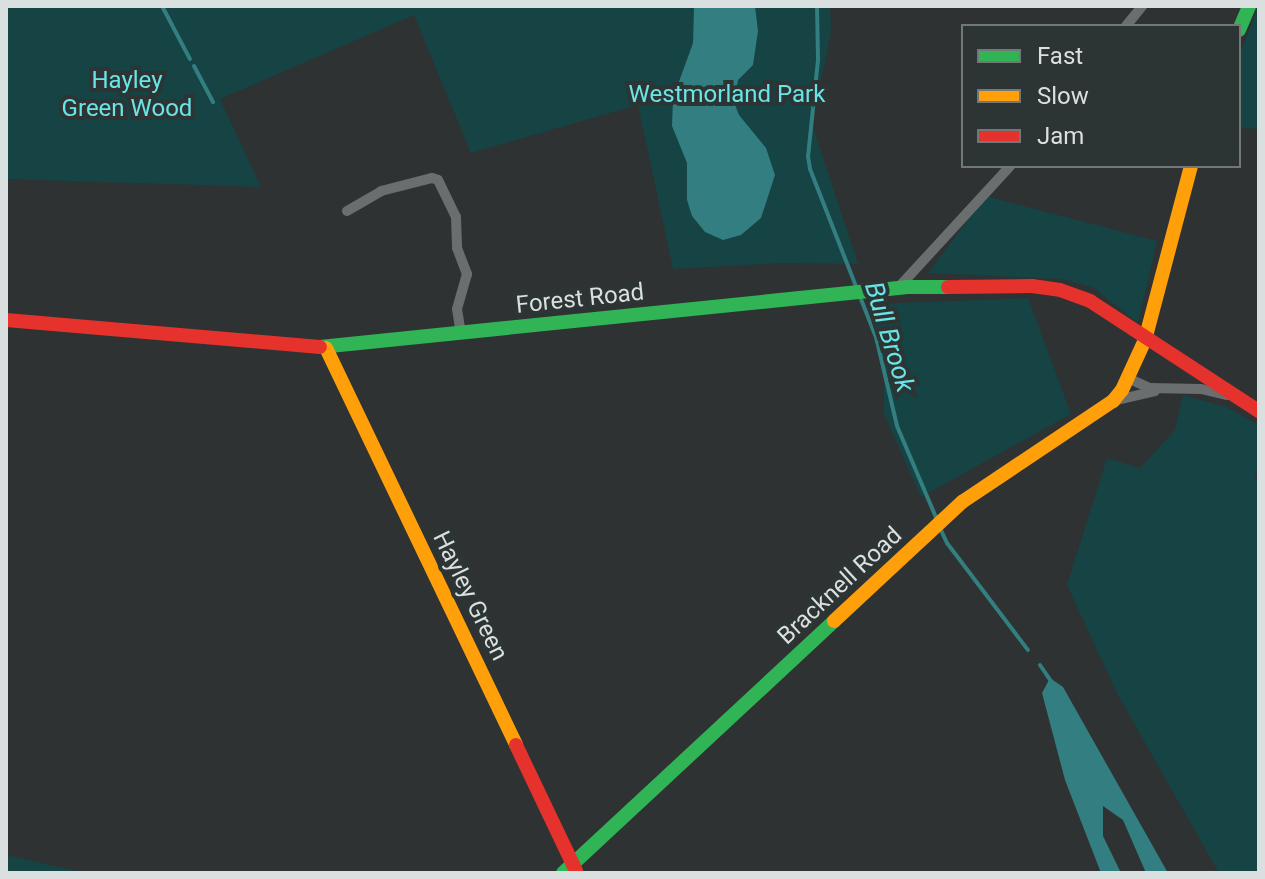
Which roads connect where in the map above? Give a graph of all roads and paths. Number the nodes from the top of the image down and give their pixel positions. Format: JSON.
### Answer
{"nodes":[{"id":1,"x":1142,"y":6,"type":"edge"},
{"id":2,"x":1249,"y":6,"type":"edge"},
{"id":3,"x":1128,"y":24,"type":"edge"},
{"id":4,"x":1241,"y":25,"type":"edge"},
{"id":5,"x":1008,"y":168,"type":"edge"},
{"id":6,"x":1190,"y":168,"type":"edge"},
{"id":7,"x":347,"y":211,"type":"dead end"},
{"id":8,"x":898,"y":288,"type":"junction"},
{"id":9,"x":6,"y":320,"type":"edge"},
{"id":10,"x":461,"y":334,"type":"junction"},
{"id":11,"x":1145,"y":340,"type":"junction"},
{"id":12,"x":326,"y":348,"type":"junction"},
{"id":13,"x":1130,"y":379,"type":"junction"},
{"id":14,"x":1165,"y":389,"type":"junction"},
{"id":15,"x":1240,"y":400,"type":"junction"},
{"id":16,"x":1113,"y":401,"type":"junction"},
{"id":17,"x":1259,"y":411,"type":"edge"},
{"id":18,"x":571,"y":870,"type":"edge"}],
"edges":[{"from":1,"to":3,"type":"street"},
{"from":2,"to":4,"type":"main road"},
{"from":5,"to":8,"type":"street"},
{"from":6,"to":11,"type":"main road","name":"Bracknell Road"},
{"from":7,"to":10,"type":"street"},
{"from":8,"to":10,"type":"main road","name":"Forest Road"},
{"from":8,"to":11,"type":"main road","name":"Forest Road"},
{"from":9,"to":12,"type":"main road","name":"Forest Road"},
{"from":10,"to":12,"type":"main road","name":"Forest Road"},
{"from":11,"to":13,"type":"main road","name":"Bracknell Road"},
{"from":11,"to":15,"type":"main road","name":"Forest Road"},
{"from":12,"to":18,"type":"main road","name":"Hayley Green"},
{"from":13,"to":14,"type":"street"},
{"from":13,"to":16,"type":"main road","name":"Bracknell Road"},
{"from":14,"to":15,"type":"street"},
{"from":14,"to":16,"type":"street"},
{"from":15,"to":17,"type":"main road","name":"Forest Road"},
{"from":16,"to":18,"type":"main road","name":"Bracknell Road"}]}
